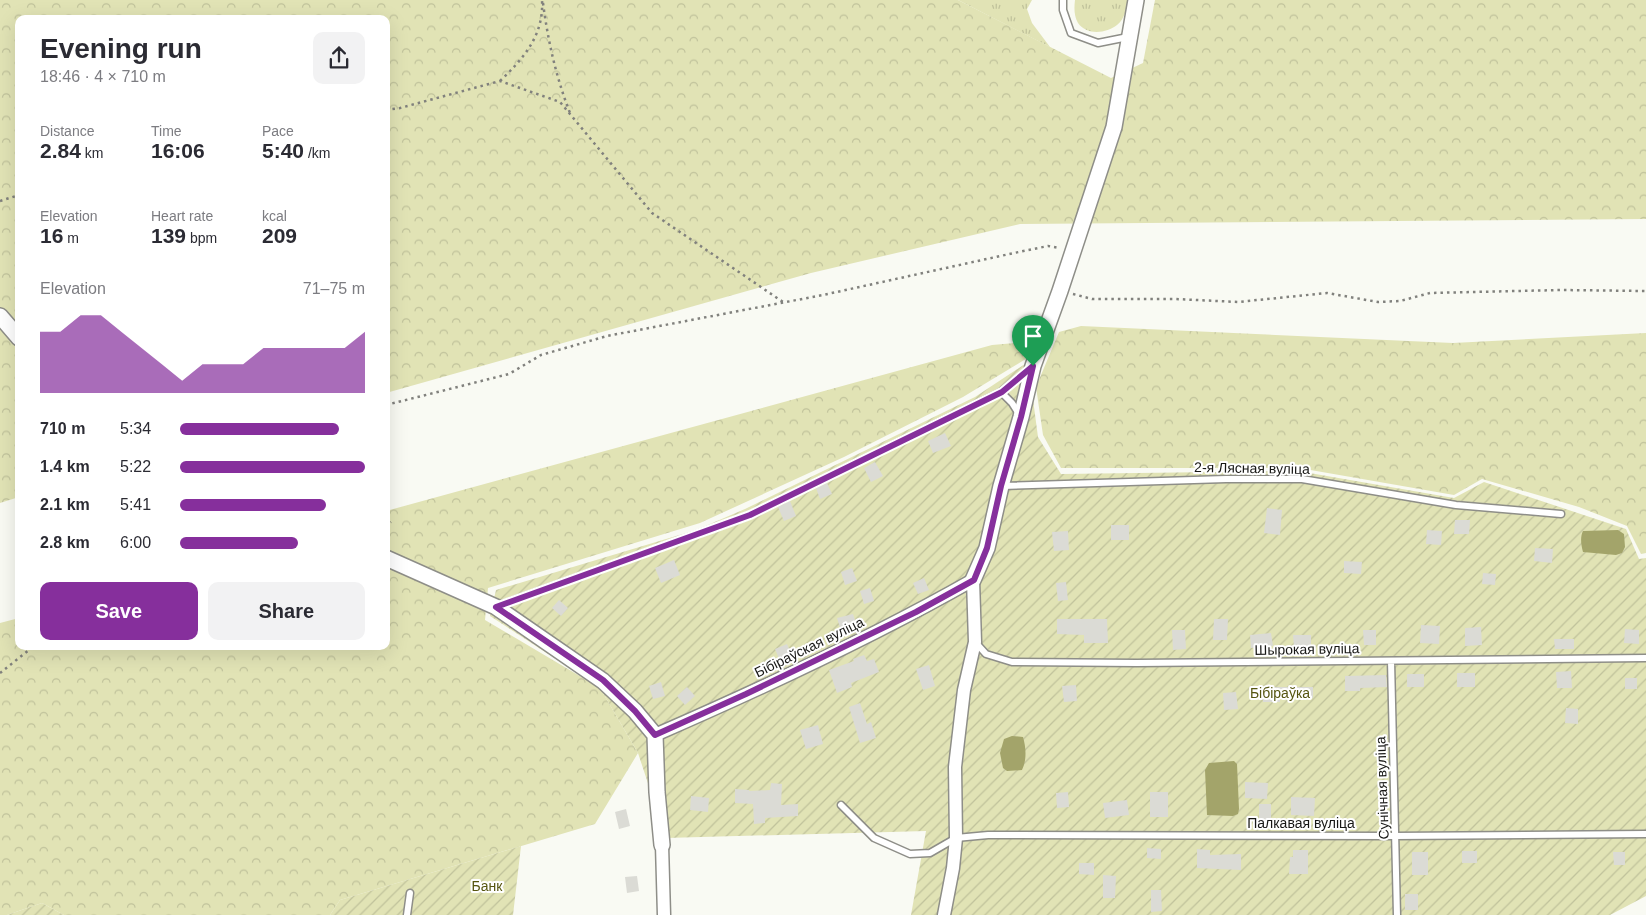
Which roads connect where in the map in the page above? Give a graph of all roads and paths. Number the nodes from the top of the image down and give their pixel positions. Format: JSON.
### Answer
{"nodes":[{"id":1,"x":1063,"y":0,"type":"edge"},
{"id":2,"x":1136,"y":0,"type":"edge"},
{"id":3,"x":542,"y":2,"type":"edge"},
{"id":4,"x":1131,"y":36,"type":"junction"},
{"id":5,"x":500,"y":81,"type":"junction"},
{"id":6,"x":390,"y":109,"type":"edge"},
{"id":7,"x":571,"y":116,"type":"junction"},
{"id":8,"x":15,"y":196,"type":"edge"},
{"id":9,"x":0,"y":201,"type":"edge"},
{"id":10,"x":1073,"y":250,"type":"junction"},
{"id":11,"x":1060,"y":291,"type":"junction"},
{"id":12,"x":1646,"y":291,"type":"edge"},
{"id":13,"x":782,"y":302,"type":"junction"},
{"id":14,"x":0,"y":316,"type":"edge"},
{"id":15,"x":15,"y":333,"type":"edge"},
{"id":16,"x":1033,"y":366,"type":"junction"},
{"id":17,"x":1002,"y":392,"type":"junction"},
{"id":18,"x":390,"y":405,"type":"edge"},
{"id":19,"x":1021,"y":417,"type":"junction"},
{"id":20,"x":1001,"y":486,"type":"junction"},
{"id":21,"x":1561,"y":514,"type":"dead end"},
{"id":22,"x":390,"y":560,"type":"edge"},
{"id":23,"x":974,"y":580,"type":"junction"},
{"id":24,"x":496,"y":607,"type":"junction"},
{"id":25,"x":975,"y":642,"type":"junction"},
{"id":26,"x":29,"y":650,"type":"edge"},
{"id":27,"x":1646,"y":658,"type":"edge"},
{"id":28,"x":1391,"y":660,"type":"junction"},
{"id":29,"x":0,"y":673,"type":"edge"},
{"id":30,"x":655,"y":735,"type":"junction"},
{"id":31,"x":842,"y":805,"type":"dead end"},
{"id":32,"x":1646,"y":834,"type":"edge"},
{"id":33,"x":1396,"y":836,"type":"junction"},
{"id":34,"x":956,"y":838,"type":"junction"},
{"id":35,"x":662,"y":845,"type":"joint"},
{"id":36,"x":410,"y":893,"type":"dead end"},
{"id":37,"x":407,"y":915,"type":"edge"},
{"id":38,"x":664,"y":915,"type":"edge"},
{"id":39,"x":944,"y":915,"type":"edge"},
{"id":40,"x":1397,"y":915,"type":"edge"}],
"edges":[{"from":1,"to":4,"type":"lane"},
{"from":2,"to":4,"type":"street"},
{"from":3,"to":5,"type":"path"},
{"from":3,"to":7,"type":"path"},
{"from":4,"to":10,"type":"street"},
{"from":5,"to":6,"type":"path"},
{"from":5,"to":7,"type":"path"},
{"from":7,"to":13,"type":"path"},
{"from":8,"to":9,"type":"path"},
{"from":10,"to":11,"type":"street"},
{"from":10,"to":13,"type":"path"},
{"from":11,"to":12,"type":"path"},
{"from":11,"to":16,"type":"street"},
{"from":13,"to":18,"type":"path"},
{"from":14,"to":15,"type":"street"},
{"from":16,"to":17,"type":"lane"},
{"from":16,"to":19,"type":"street"},
{"from":17,"to":19,"type":"lane"},
{"from":17,"to":24,"type":"lane"},
{"from":19,"to":20,"type":"street"},
{"from":20,"to":21,"type":"lane","name":"2-я Лясная вуліца"},
{"from":20,"to":23,"type":"street"},
{"from":22,"to":24,"type":"street"},
{"from":23,"to":25,"type":"street"},
{"from":23,"to":30,"type":"street","name":"Бібіраўская вуліца"},
{"from":24,"to":30,"type":"street"},
{"from":25,"to":28,"type":"lane","name":"Шырокая вуліца"},
{"from":25,"to":34,"type":"street"},
{"from":26,"to":29,"type":"path"},
{"from":27,"to":28,"type":"lane","name":"Шырокая вуліца"},
{"from":28,"to":33,"type":"lane","name":"Сунічная вуліца"},
{"from":30,"to":35,"type":"street"},
{"from":31,"to":34,"type":"lane"},
{"from":32,"to":33,"type":"lane","name":"Палкавая вуліца"},
{"from":33,"to":34,"type":"lane","name":"Палкавая вуліца"},
{"from":33,"to":40,"type":"lane","name":"Сунічная вуліца"},
{"from":34,"to":39,"type":"street"},
{"from":35,"to":38,"type":"street"},
{"from":36,"to":37,"type":"lane"}]}
